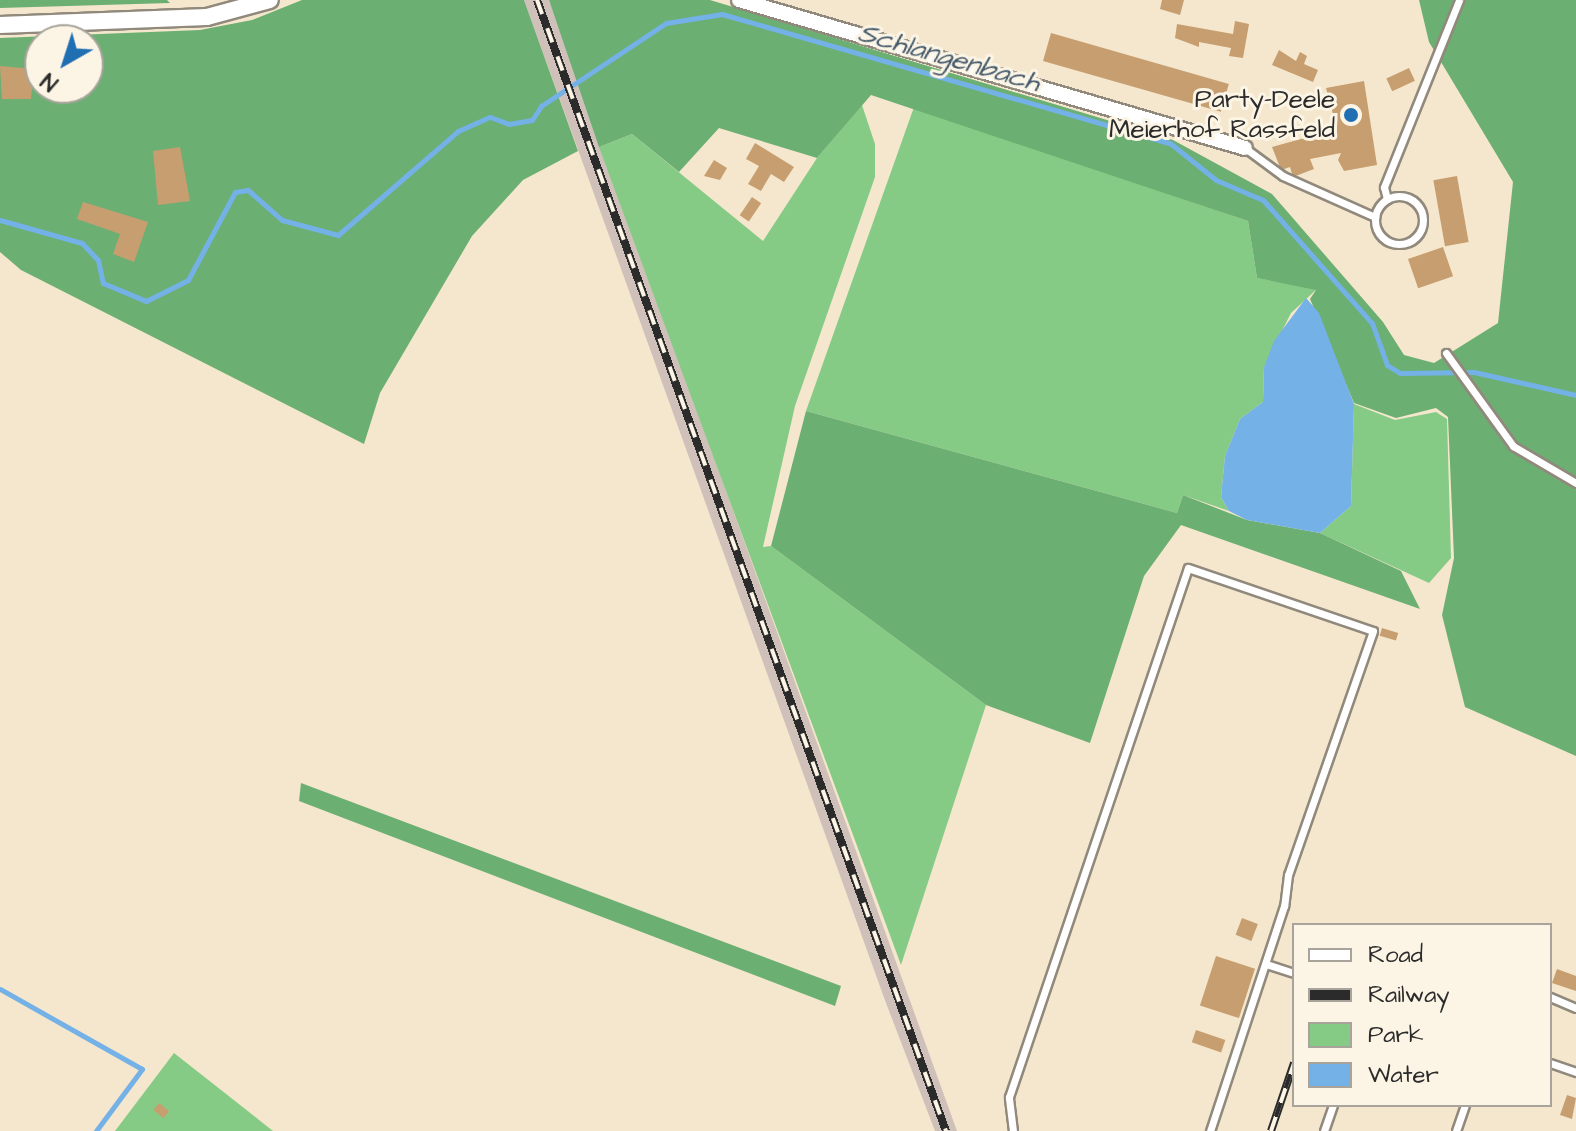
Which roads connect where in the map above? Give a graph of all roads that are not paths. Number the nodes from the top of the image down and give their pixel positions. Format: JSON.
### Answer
{"nodes":[{"id":1,"x":270,"y":0,"type":"edge"},
{"id":2,"x":739,"y":0,"type":"edge"},
{"id":3,"x":1459,"y":0,"type":"edge"},
{"id":4,"x":0,"y":25,"type":"edge"},
{"id":5,"x":1245,"y":148,"type":"joint"},
{"id":6,"x":1387,"y":199,"type":"junction"},
{"id":7,"x":1375,"y":217,"type":"junction"},
{"id":8,"x":1446,"y":353,"type":"dead end"},
{"id":9,"x":1576,"y":483,"type":"edge"},
{"id":10,"x":1266,"y":964,"type":"junction"},
{"id":11,"x":1292,"y":972,"type":"edge"},
{"id":12,"x":1552,"y":998,"type":"edge"},
{"id":13,"x":1576,"y":1008,"type":"edge"},
{"id":14,"x":1552,"y":1064,"type":"edge"},
{"id":15,"x":1576,"y":1072,"type":"edge"},
{"id":16,"x":1332,"y":1107,"type":"edge"},
{"id":17,"x":1464,"y":1107,"type":"edge"},
{"id":18,"x":1013,"y":1131,"type":"edge"},
{"id":19,"x":1210,"y":1131,"type":"edge"},
{"id":20,"x":1324,"y":1131,"type":"edge"},
{"id":21,"x":1456,"y":1131,"type":"edge"}],
"edges":[{"from":1,"to":4,"type":"street"},
{"from":2,"to":5,"type":"street"},
{"from":3,"to":6,"type":"lane"},
{"from":5,"to":7,"type":"lane"},
{"from":6,"to":7,"type":"lane"},
{"from":6,"to":7,"type":"lane"},
{"from":8,"to":9,"type":"lane"},
{"from":10,"to":11,"type":"lane"},
{"from":10,"to":18,"type":"lane"},
{"from":10,"to":19,"type":"lane"},
{"from":12,"to":13,"type":"lane"},
{"from":14,"to":15,"type":"lane"},
{"from":16,"to":20,"type":"lane"},
{"from":17,"to":21,"type":"lane"}]}
